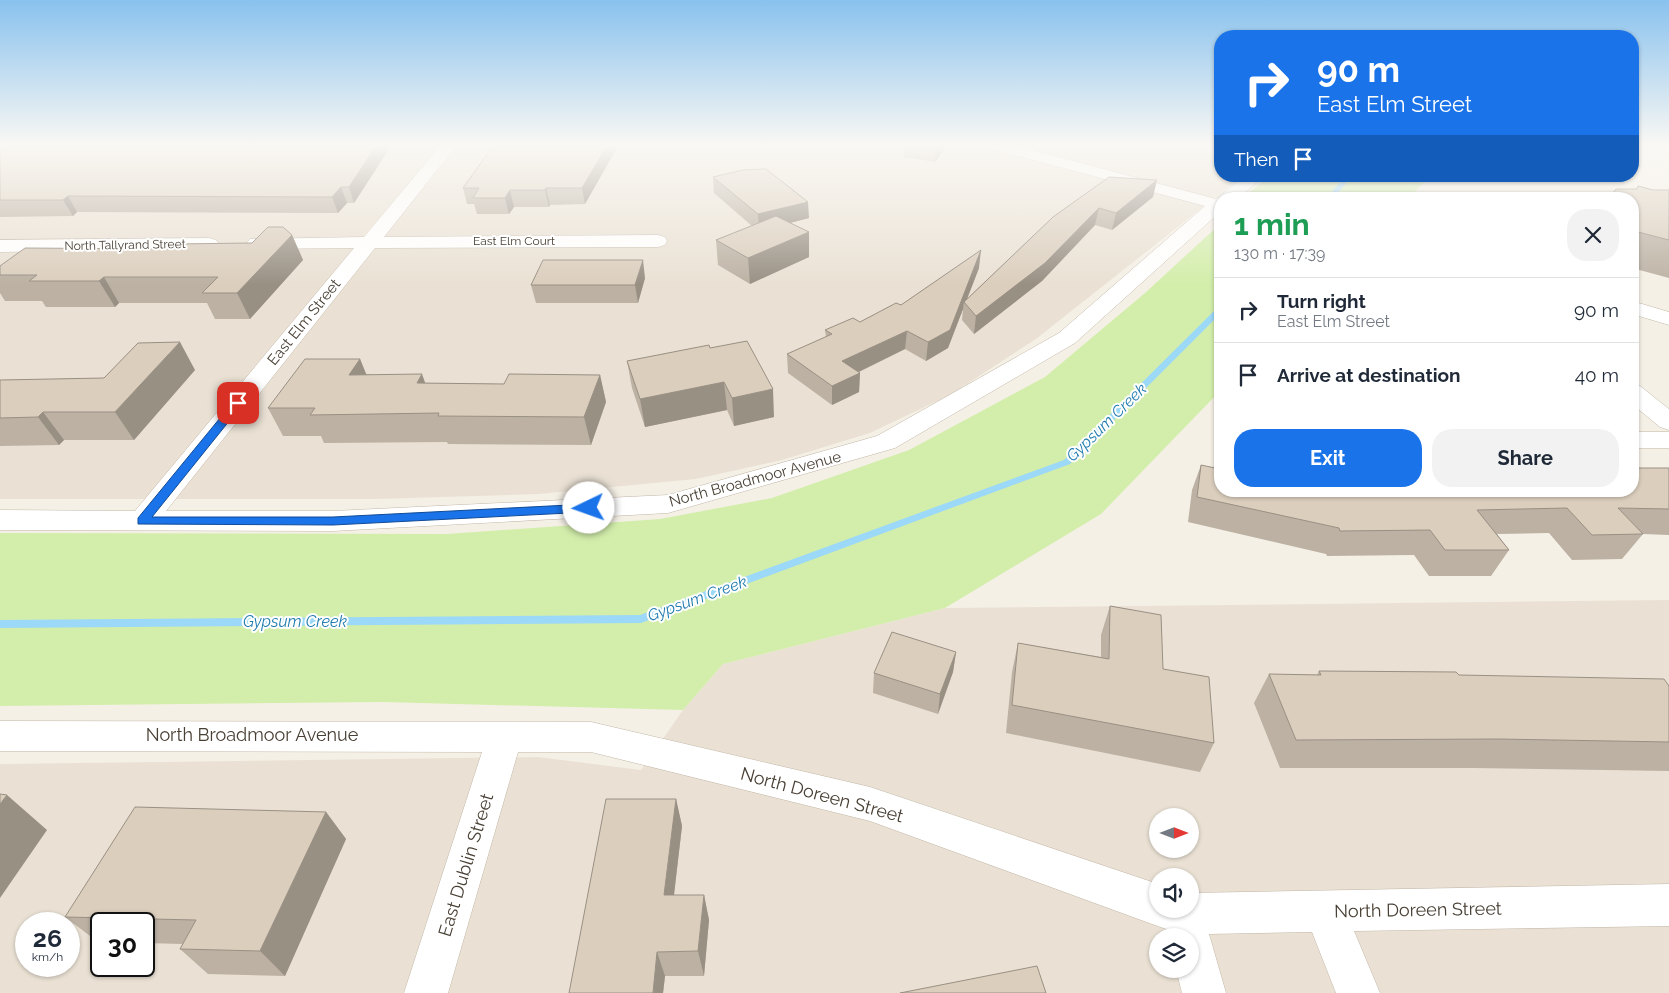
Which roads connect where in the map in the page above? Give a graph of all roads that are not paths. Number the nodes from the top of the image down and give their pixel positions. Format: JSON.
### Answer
{"nodes":[{"id":1,"x":410,"y":192,"type":"edge"},
{"id":2,"x":1179,"y":192,"type":"edge"},
{"id":3,"x":1214,"y":201,"type":"edge"},
{"id":4,"x":1214,"y":208,"type":"edge"},
{"id":5,"x":370,"y":241,"type":"junction"},
{"id":6,"x":658,"y":241,"type":"dead end"},
{"id":7,"x":223,"y":244,"type":"edge"},
{"id":8,"x":242,"y":244,"type":"edge"},
{"id":9,"x":0,"y":246,"type":"edge"},
{"id":10,"x":1639,"y":309,"type":"edge"},
{"id":11,"x":1669,"y":319,"type":"edge"},
{"id":12,"x":1639,"y":396,"type":"edge"},
{"id":13,"x":1669,"y":422,"type":"edge"},
{"id":14,"x":1639,"y":440,"type":"edge"},
{"id":15,"x":1669,"y":440,"type":"edge"},
{"id":16,"x":0,"y":520,"type":"edge"},
{"id":17,"x":142,"y":521,"type":"junction"},
{"id":18,"x":0,"y":736,"type":"edge"},
{"id":19,"x":505,"y":736,"type":"junction"},
{"id":20,"x":1669,"y":905,"type":"edge"},
{"id":21,"x":1324,"y":912,"type":"junction"},
{"id":22,"x":1177,"y":921,"type":"edge"},
{"id":23,"x":426,"y":993,"type":"edge"},
{"id":24,"x":1204,"y":993,"type":"edge"},
{"id":25,"x":1358,"y":993,"type":"edge"}],
"edges":[{"from":1,"to":5,"type":"street","name":"East Elm Street"},
{"from":2,"to":3,"type":"street"},
{"from":4,"to":17,"type":"street","name":"North Broadmoor Avenue"},
{"from":5,"to":6,"type":"street","name":"East Elm Court"},
{"from":5,"to":8,"type":"street"},
{"from":5,"to":17,"type":"street","name":"East Elm Street"},
{"from":7,"to":9,"type":"street","name":"North Tallyrand Street"},
{"from":10,"to":11,"type":"street"},
{"from":12,"to":13,"type":"street"},
{"from":14,"to":15,"type":"street"},
{"from":16,"to":17,"type":"street","name":"North Broadmoor Avenue"},
{"from":18,"to":19,"type":"street","name":"North Broadmoor Avenue"},
{"from":19,"to":22,"type":"street","name":"North Doreen Street"},
{"from":19,"to":23,"type":"street","name":"East Dublin Street"},
{"from":20,"to":21,"type":"street","name":"North Doreen Street"},
{"from":21,"to":22,"type":"street","name":"North Doreen Street"},
{"from":21,"to":25,"type":"street"},
{"from":22,"to":24,"type":"street"}]}
